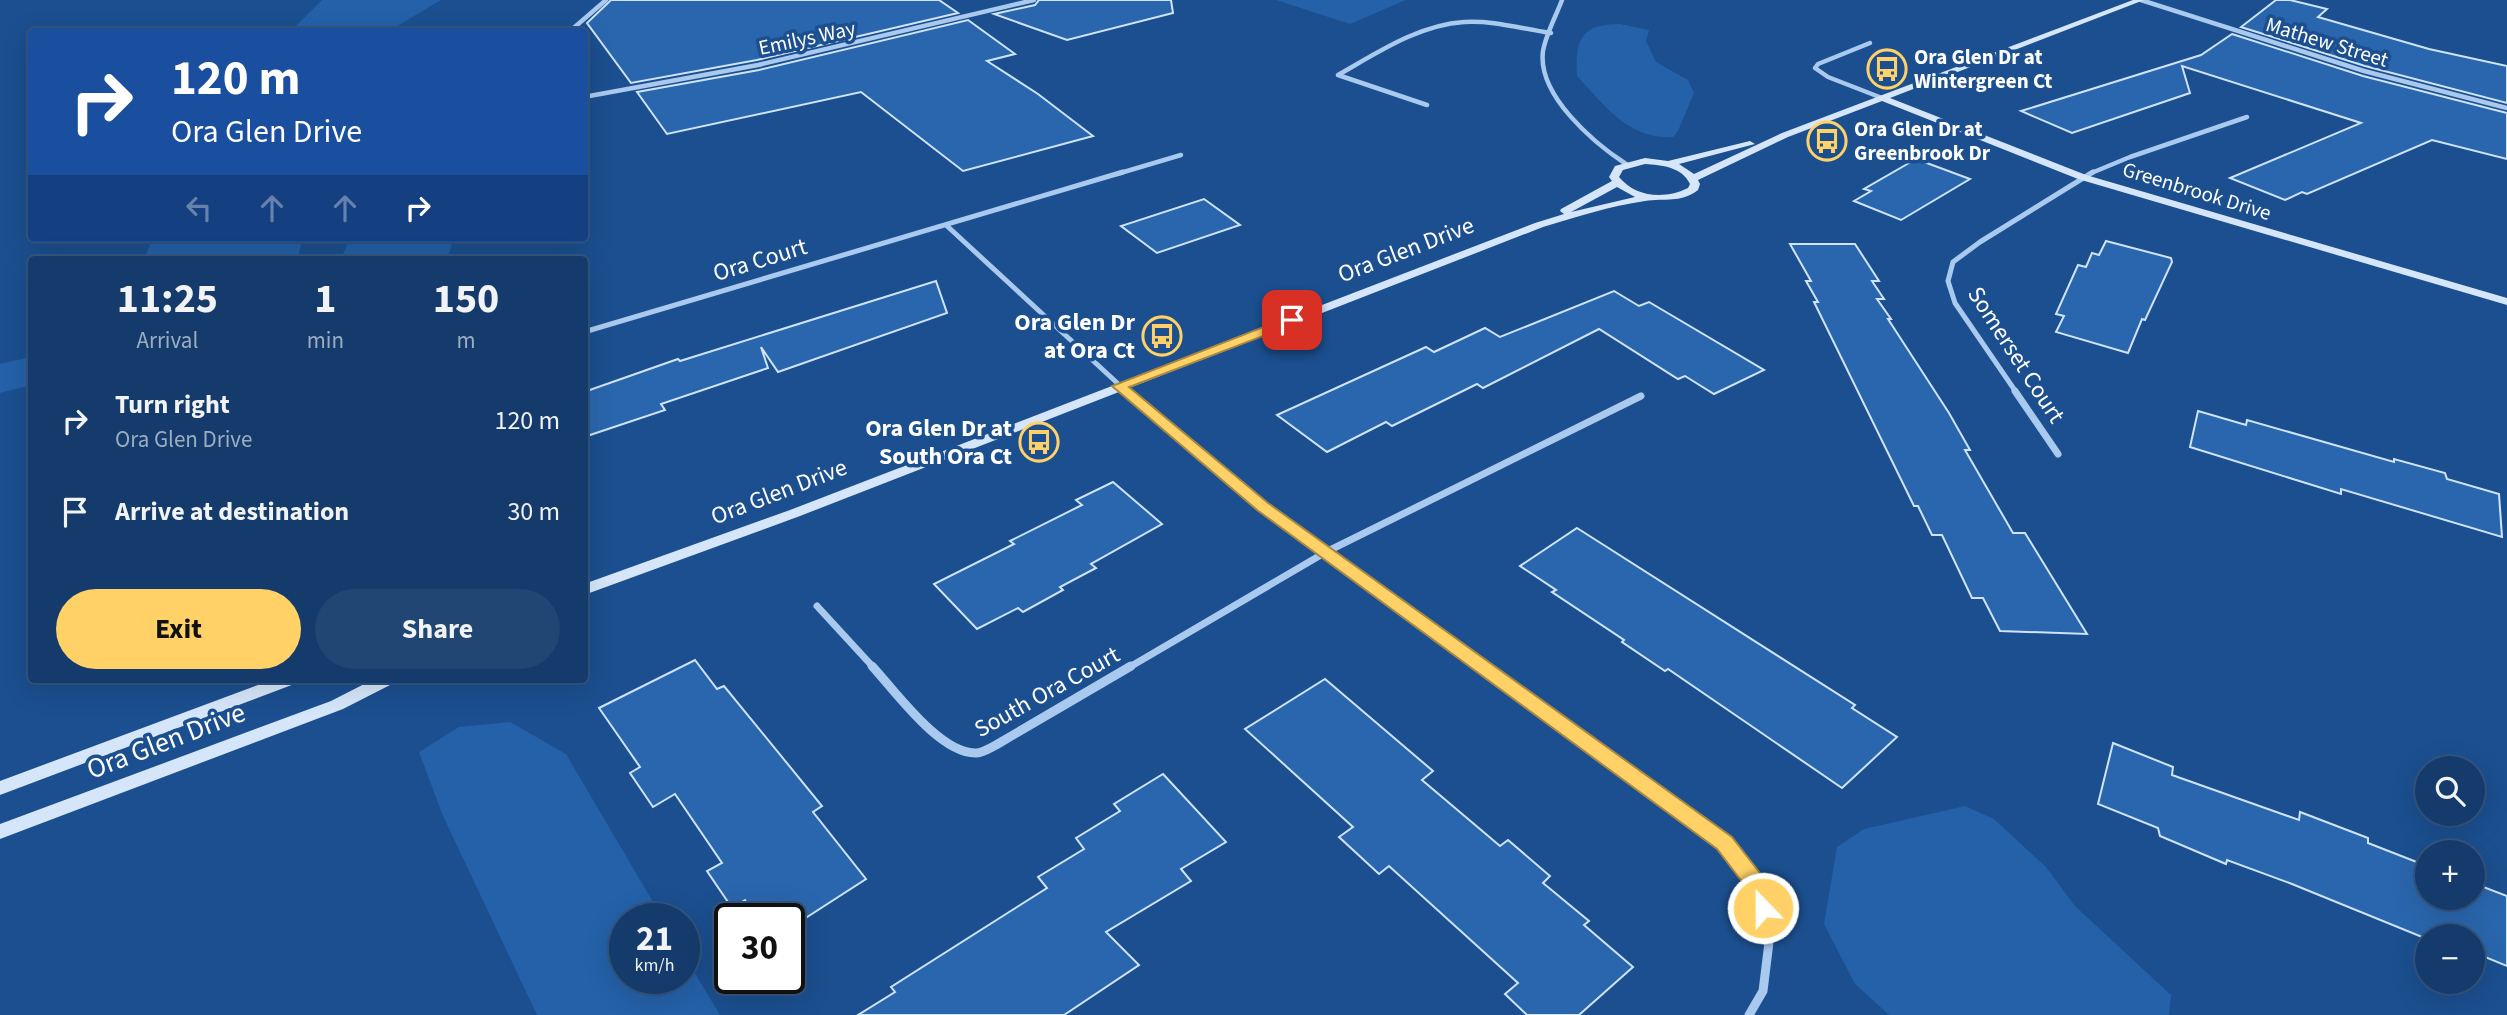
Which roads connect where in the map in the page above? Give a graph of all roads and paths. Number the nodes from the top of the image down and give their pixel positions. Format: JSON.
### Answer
{"nodes":[{"id":1,"x":606,"y":0,"type":"edge"},
{"id":2,"x":1034,"y":0,"type":"edge"},
{"id":3,"x":1562,"y":0,"type":"edge"},
{"id":4,"x":2140,"y":0,"type":"edge"},
{"id":5,"x":574,"y":28,"type":"edge"},
{"id":6,"x":1551,"y":33,"type":"junction"},
{"id":7,"x":1871,"y":43,"type":"dead end"},
{"id":8,"x":588,"y":96,"type":"edge"},
{"id":9,"x":1882,"y":98,"type":"junction"},
{"id":10,"x":1427,"y":105,"type":"dead end"},
{"id":11,"x":2507,"y":108,"type":"edge"},
{"id":12,"x":2247,"y":117,"type":"dead end"},
{"id":13,"x":1785,"y":135,"type":"junction"},
{"id":14,"x":1181,"y":155,"type":"dead end"},
{"id":15,"x":1626,"y":164,"type":"junction"},
{"id":16,"x":1667,"y":164,"type":"junction"},
{"id":17,"x":2082,"y":177,"type":"junction"},
{"id":18,"x":1694,"y":178,"type":"junction"},
{"id":19,"x":1617,"y":183,"type":"junction"},
{"id":20,"x":1649,"y":197,"type":"junction"},
{"id":21,"x":946,"y":225,"type":"junction"},
{"id":22,"x":1539,"y":225,"type":"junction"},
{"id":23,"x":2507,"y":302,"type":"edge"},
{"id":24,"x":588,"y":331,"type":"edge"},
{"id":25,"x":1119,"y":386,"type":"junction"},
{"id":26,"x":1641,"y":396,"type":"dead end"},
{"id":27,"x":2058,"y":454,"type":"dead end"},
{"id":28,"x":1326,"y":552,"type":"junction"},
{"id":29,"x":588,"y":589,"type":"edge"},
{"id":30,"x":817,"y":606,"type":"dead end"},
{"id":31,"x":280,"y":683,"type":"edge"},
{"id":32,"x":380,"y":683,"type":"edge"},
{"id":33,"x":0,"y":788,"type":"edge"},
{"id":34,"x":0,"y":832,"type":"edge"},
{"id":35,"x":1749,"y":1015,"type":"edge"}],
"edges":[{"from":1,"to":5,"type":"street"},
{"from":2,"to":8,"type":"street","name":"Emilys Way"},
{"from":3,"to":6,"type":"street"},
{"from":4,"to":9,"type":"street"},
{"from":4,"to":11,"type":"street","name":"Mathew Street"},
{"from":6,"to":10,"type":"street"},
{"from":6,"to":15,"type":"street"},
{"from":7,"to":9,"type":"street"},
{"from":9,"to":13,"type":"street"},
{"from":9,"to":17,"type":"street","name":"Greenbrook Drive"},
{"from":12,"to":17,"type":"street","name":"Somerset Court"},
{"from":13,"to":16,"type":"street"},
{"from":13,"to":18,"type":"street"},
{"from":14,"to":21,"type":"street","name":"Ora Court"},
{"from":15,"to":16,"type":"street"},
{"from":15,"to":19,"type":"street"},
{"from":16,"to":18,"type":"street"},
{"from":17,"to":23,"type":"street","name":"Greenbrook Drive"},
{"from":17,"to":27,"type":"street","name":"Somerset Court"},
{"from":18,"to":20,"type":"street","name":"Ora Glen Drive"},
{"from":19,"to":20,"type":"street"},
{"from":19,"to":22,"type":"street","name":"Ora Glen Drive"},
{"from":20,"to":22,"type":"street","name":"Ora Glen Drive"},
{"from":21,"to":24,"type":"street","name":"Ora Court"},
{"from":21,"to":25,"type":"street"},
{"from":22,"to":25,"type":"street","name":"Ora Glen Drive"},
{"from":25,"to":28,"type":"street"},
{"from":25,"to":29,"type":"street","name":"Ora Glen Drive"},
{"from":26,"to":28,"type":"street","name":"South Ora Court"},
{"from":28,"to":30,"type":"street","name":"South Ora Court"},
{"from":28,"to":35,"type":"street"},
{"from":31,"to":33,"type":"street","name":"Ora Glen Drive"},
{"from":32,"to":34,"type":"street","name":"Ora Glen Drive"}]}
